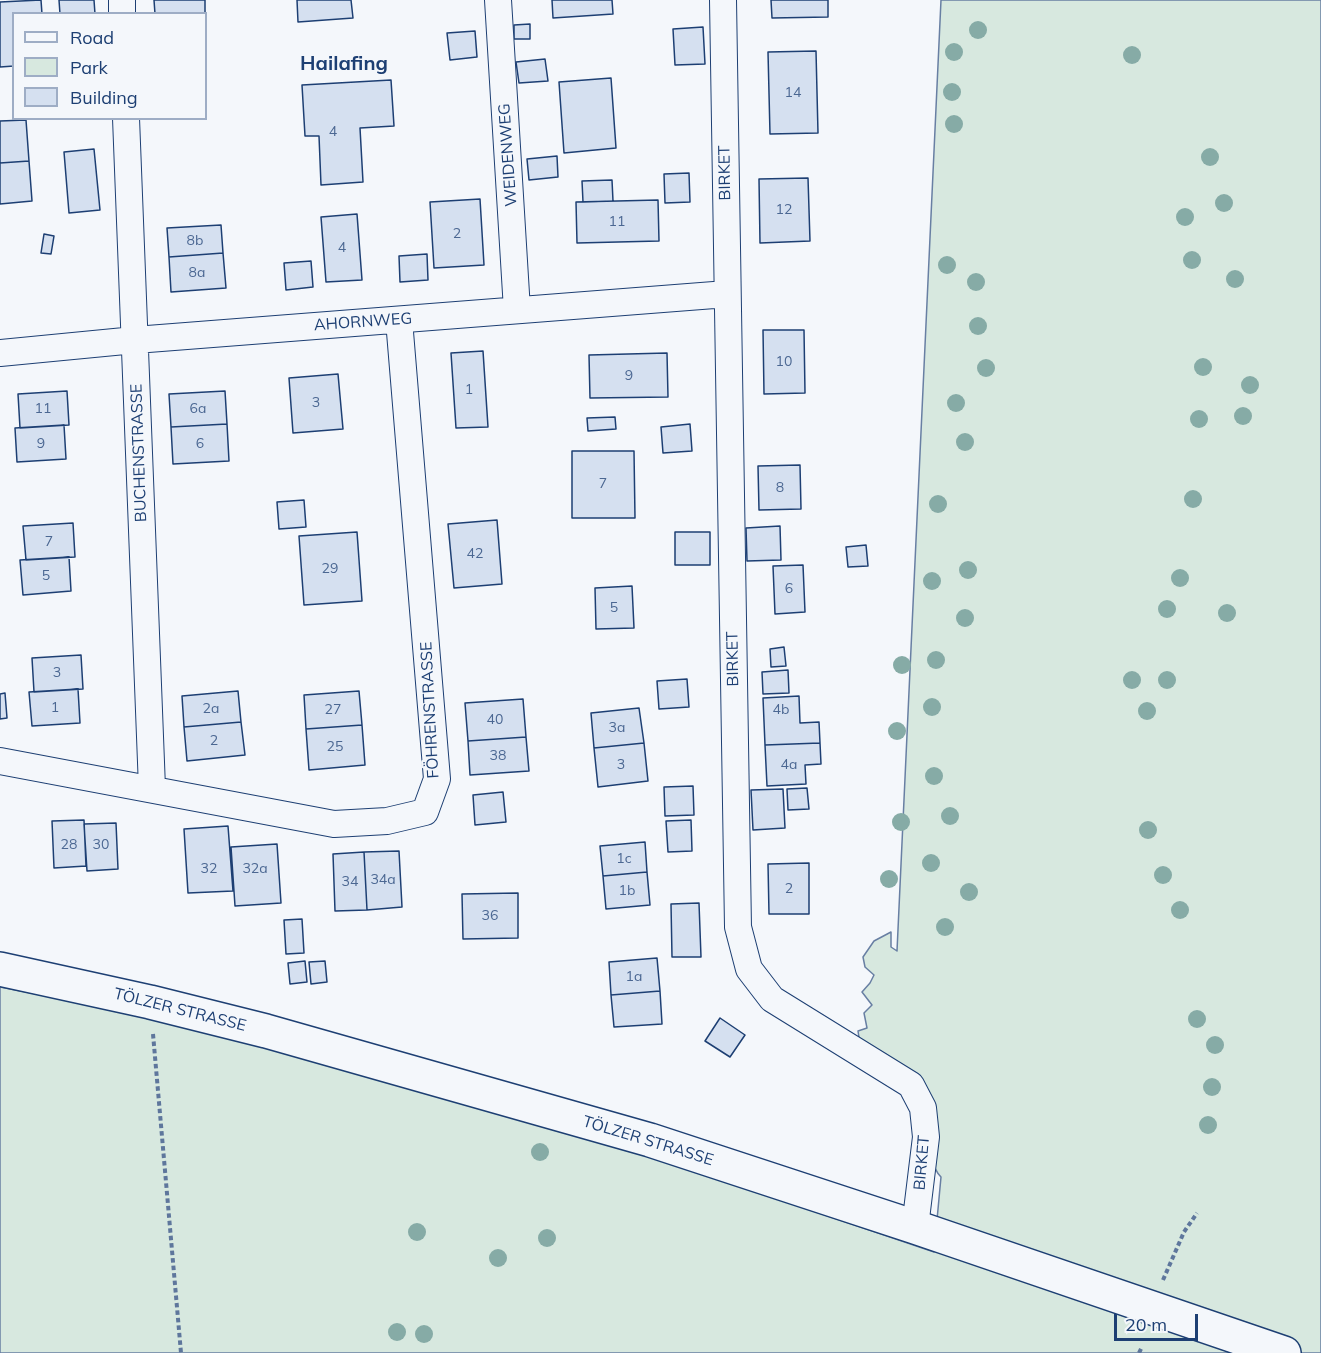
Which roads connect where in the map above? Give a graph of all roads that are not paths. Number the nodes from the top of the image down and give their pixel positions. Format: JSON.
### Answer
{"nodes":[{"id":1,"x":498,"y":0,"type":"edge"},
{"id":2,"x":723,"y":0,"type":"edge"},
{"id":3,"x":126,"y":120,"type":"edge"},
{"id":4,"x":727,"y":294,"type":"junction"},
{"id":5,"x":517,"y":310,"type":"junction"},
{"id":6,"x":399,"y":320,"type":"junction"},
{"id":7,"x":135,"y":340,"type":"junction"},
{"id":8,"x":0,"y":353,"type":"edge"},
{"id":9,"x":0,"y":761,"type":"edge"},
{"id":10,"x":152,"y":788,"type":"junction"},
{"id":11,"x":0,"y":969,"type":"edge"},
{"id":12,"x":915,"y":1227,"type":"junction"},
{"id":13,"x":1284,"y":1353,"type":"edge"}],
"edges":[{"from":1,"to":5,"type":"street","name":"WEIDENWEG"},
{"from":2,"to":4,"type":"street","name":"BIRKET"},
{"from":3,"to":7,"type":"street","name":"BUCHENSTRASSE"},
{"from":4,"to":5,"type":"street","name":"AHORNWEG"},
{"from":4,"to":12,"type":"street","name":"BIRKET"},
{"from":5,"to":6,"type":"street","name":"AHORNWEG"},
{"from":6,"to":7,"type":"street","name":"AHORNWEG"},
{"from":6,"to":10,"type":"street","name":"FÖHRENSTRASSE"},
{"from":7,"to":8,"type":"street","name":"AHORNWEG"},
{"from":7,"to":10,"type":"street","name":"BUCHENSTRASSE"},
{"from":9,"to":10,"type":"street","name":"FÖHRENSTRASSE"},
{"from":11,"to":12,"type":"main road","name":"TÖLZER STRASSE"},
{"from":12,"to":13,"type":"main road","name":"TÖLZER STRASSE"}]}
